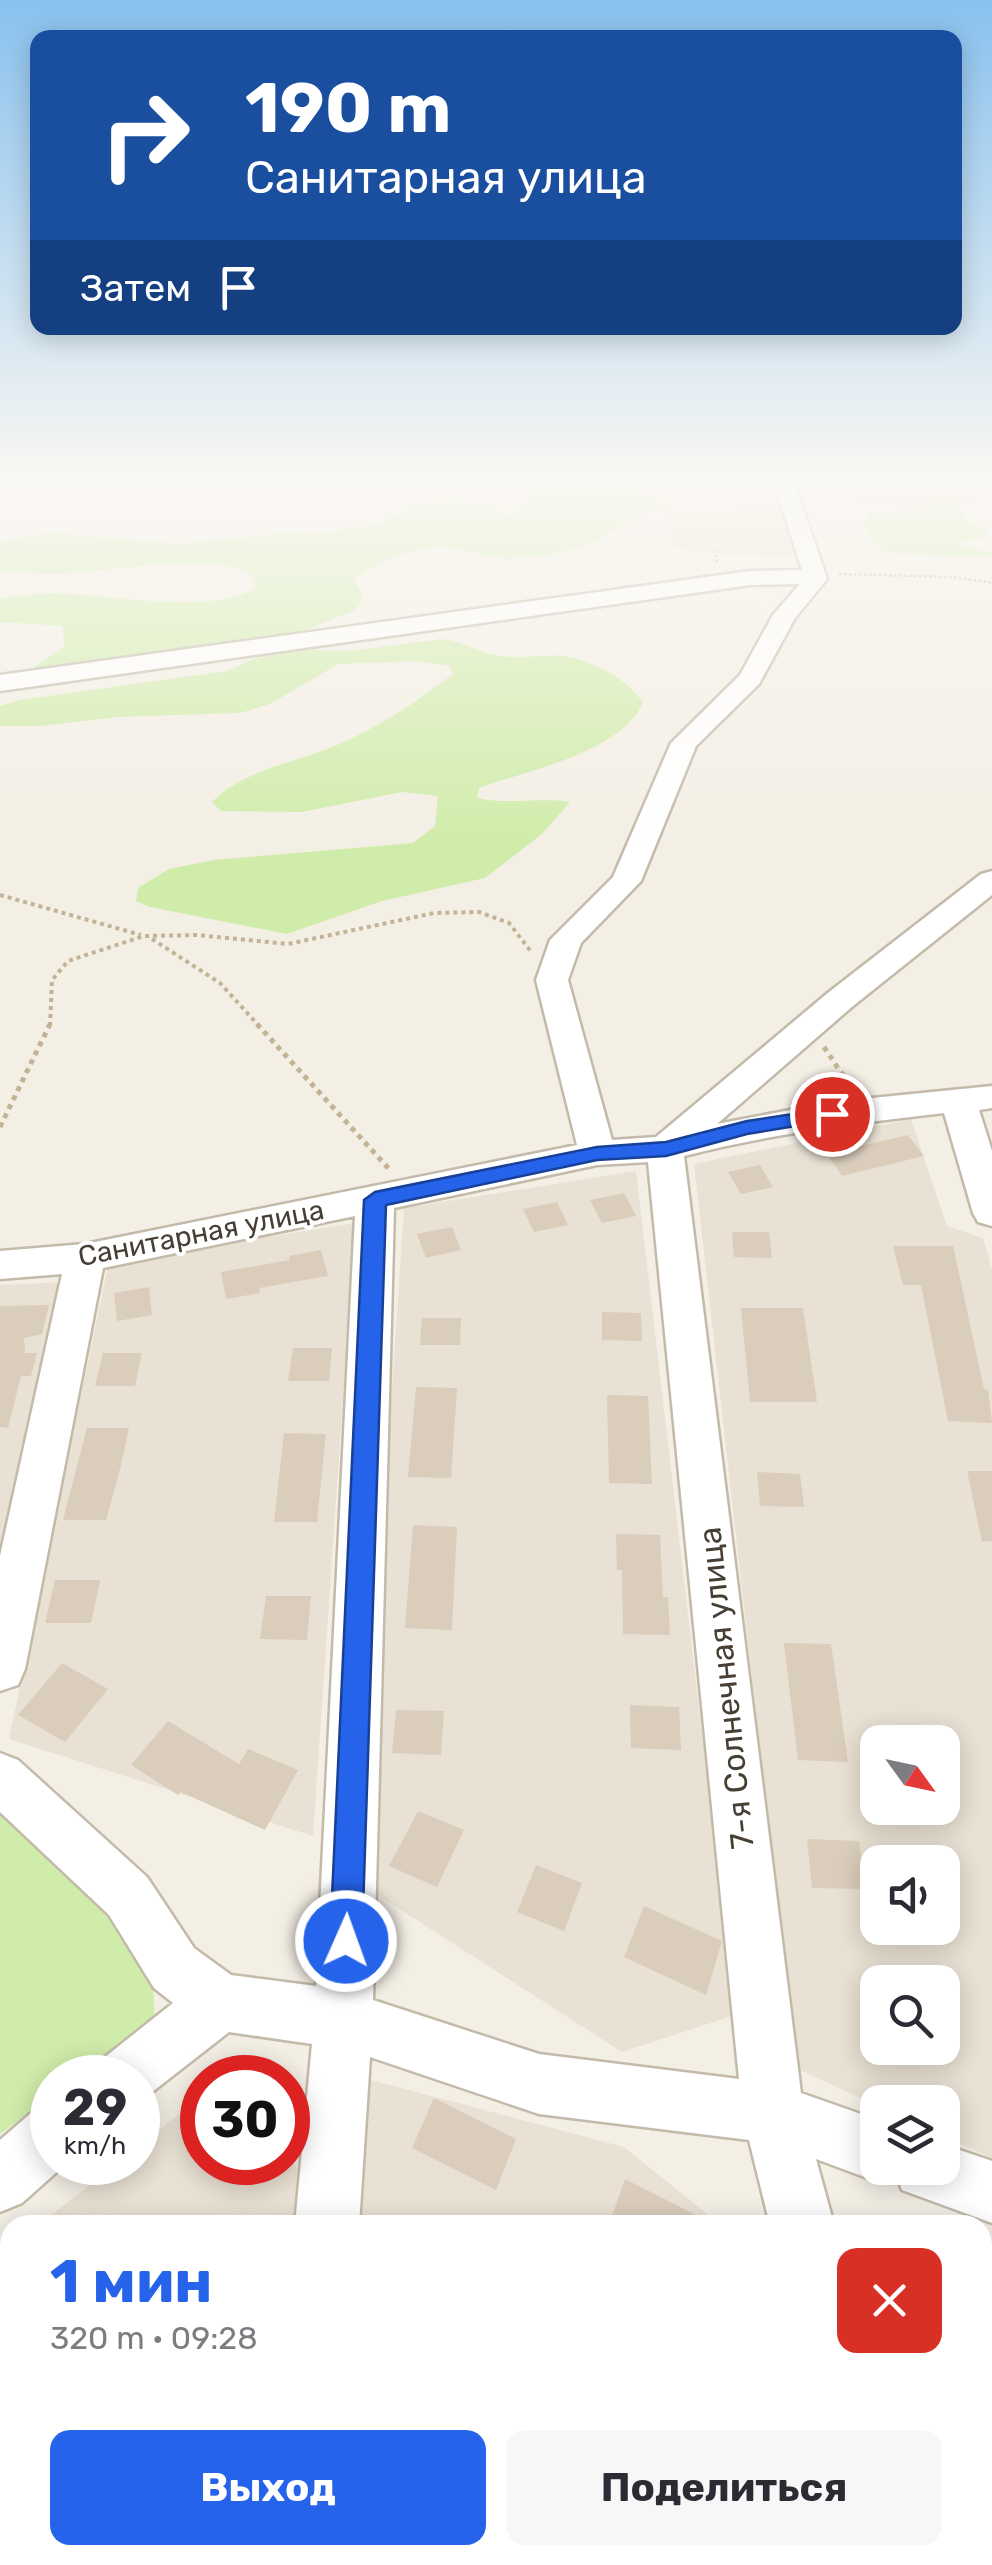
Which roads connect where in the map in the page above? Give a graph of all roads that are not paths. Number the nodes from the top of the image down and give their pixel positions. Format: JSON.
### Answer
{"nodes":[{"id":1,"x":559,"y":605,"type":"edge"},
{"id":2,"x":794,"y":605,"type":"edge"},
{"id":3,"x":0,"y":683,"type":"edge"},
{"id":4,"x":992,"y":880,"type":"edge"},
{"id":5,"x":976,"y":1100,"type":"edge"},
{"id":6,"x":666,"y":1149,"type":"junction"},
{"id":7,"x":597,"y":1154,"type":"junction"},
{"id":8,"x":389,"y":1197,"type":"junction"},
{"id":9,"x":992,"y":1213,"type":"edge"},
{"id":10,"x":85,"y":1258,"type":"junction"},
{"id":11,"x":0,"y":1264,"type":"edge"},
{"id":12,"x":0,"y":1669,"type":"edge"},
{"id":13,"x":0,"y":1778,"type":"edge"},
{"id":14,"x":220,"y":2002,"type":"junction"},
{"id":15,"x":343,"y":2019,"type":"junction"},
{"id":16,"x":154,"y":2055,"type":"edge"},
{"id":17,"x":773,"y":2112,"type":"junction"},
{"id":18,"x":860,"y":2144,"type":"edge"},
{"id":19,"x":30,"y":2155,"type":"edge"},
{"id":20,"x":960,"y":2181,"type":"edge"},
{"id":21,"x":0,"y":2182,"type":"edge"},
{"id":22,"x":992,"y":2192,"type":"edge"},
{"id":23,"x":328,"y":2215,"type":"edge"},
{"id":24,"x":799,"y":2215,"type":"edge"}],
"edges":[{"from":1,"to":3,"type":"street"},
{"from":2,"to":7,"type":"street"},
{"from":4,"to":6,"type":"street"},
{"from":5,"to":6,"type":"street","name":"Санитарная улица"},
{"from":5,"to":9,"type":"street"},
{"from":6,"to":7,"type":"street","name":"Санитарная улица"},
{"from":6,"to":17,"type":"street","name":"7-я Солнечная улица"},
{"from":7,"to":8,"type":"street","name":"Санитарная улица"},
{"from":8,"to":10,"type":"street","name":"Санитарная улица"},
{"from":8,"to":15,"type":"street"},
{"from":10,"to":11,"type":"street","name":"Санитарная улица"},
{"from":10,"to":12,"type":"street"},
{"from":13,"to":14,"type":"street"},
{"from":14,"to":15,"type":"street"},
{"from":14,"to":16,"type":"street"},
{"from":15,"to":17,"type":"street"},
{"from":15,"to":23,"type":"street"},
{"from":17,"to":18,"type":"street"},
{"from":17,"to":24,"type":"street","name":"7-я Солнечная улица"},
{"from":19,"to":21,"type":"street"},
{"from":20,"to":22,"type":"street"}]}
